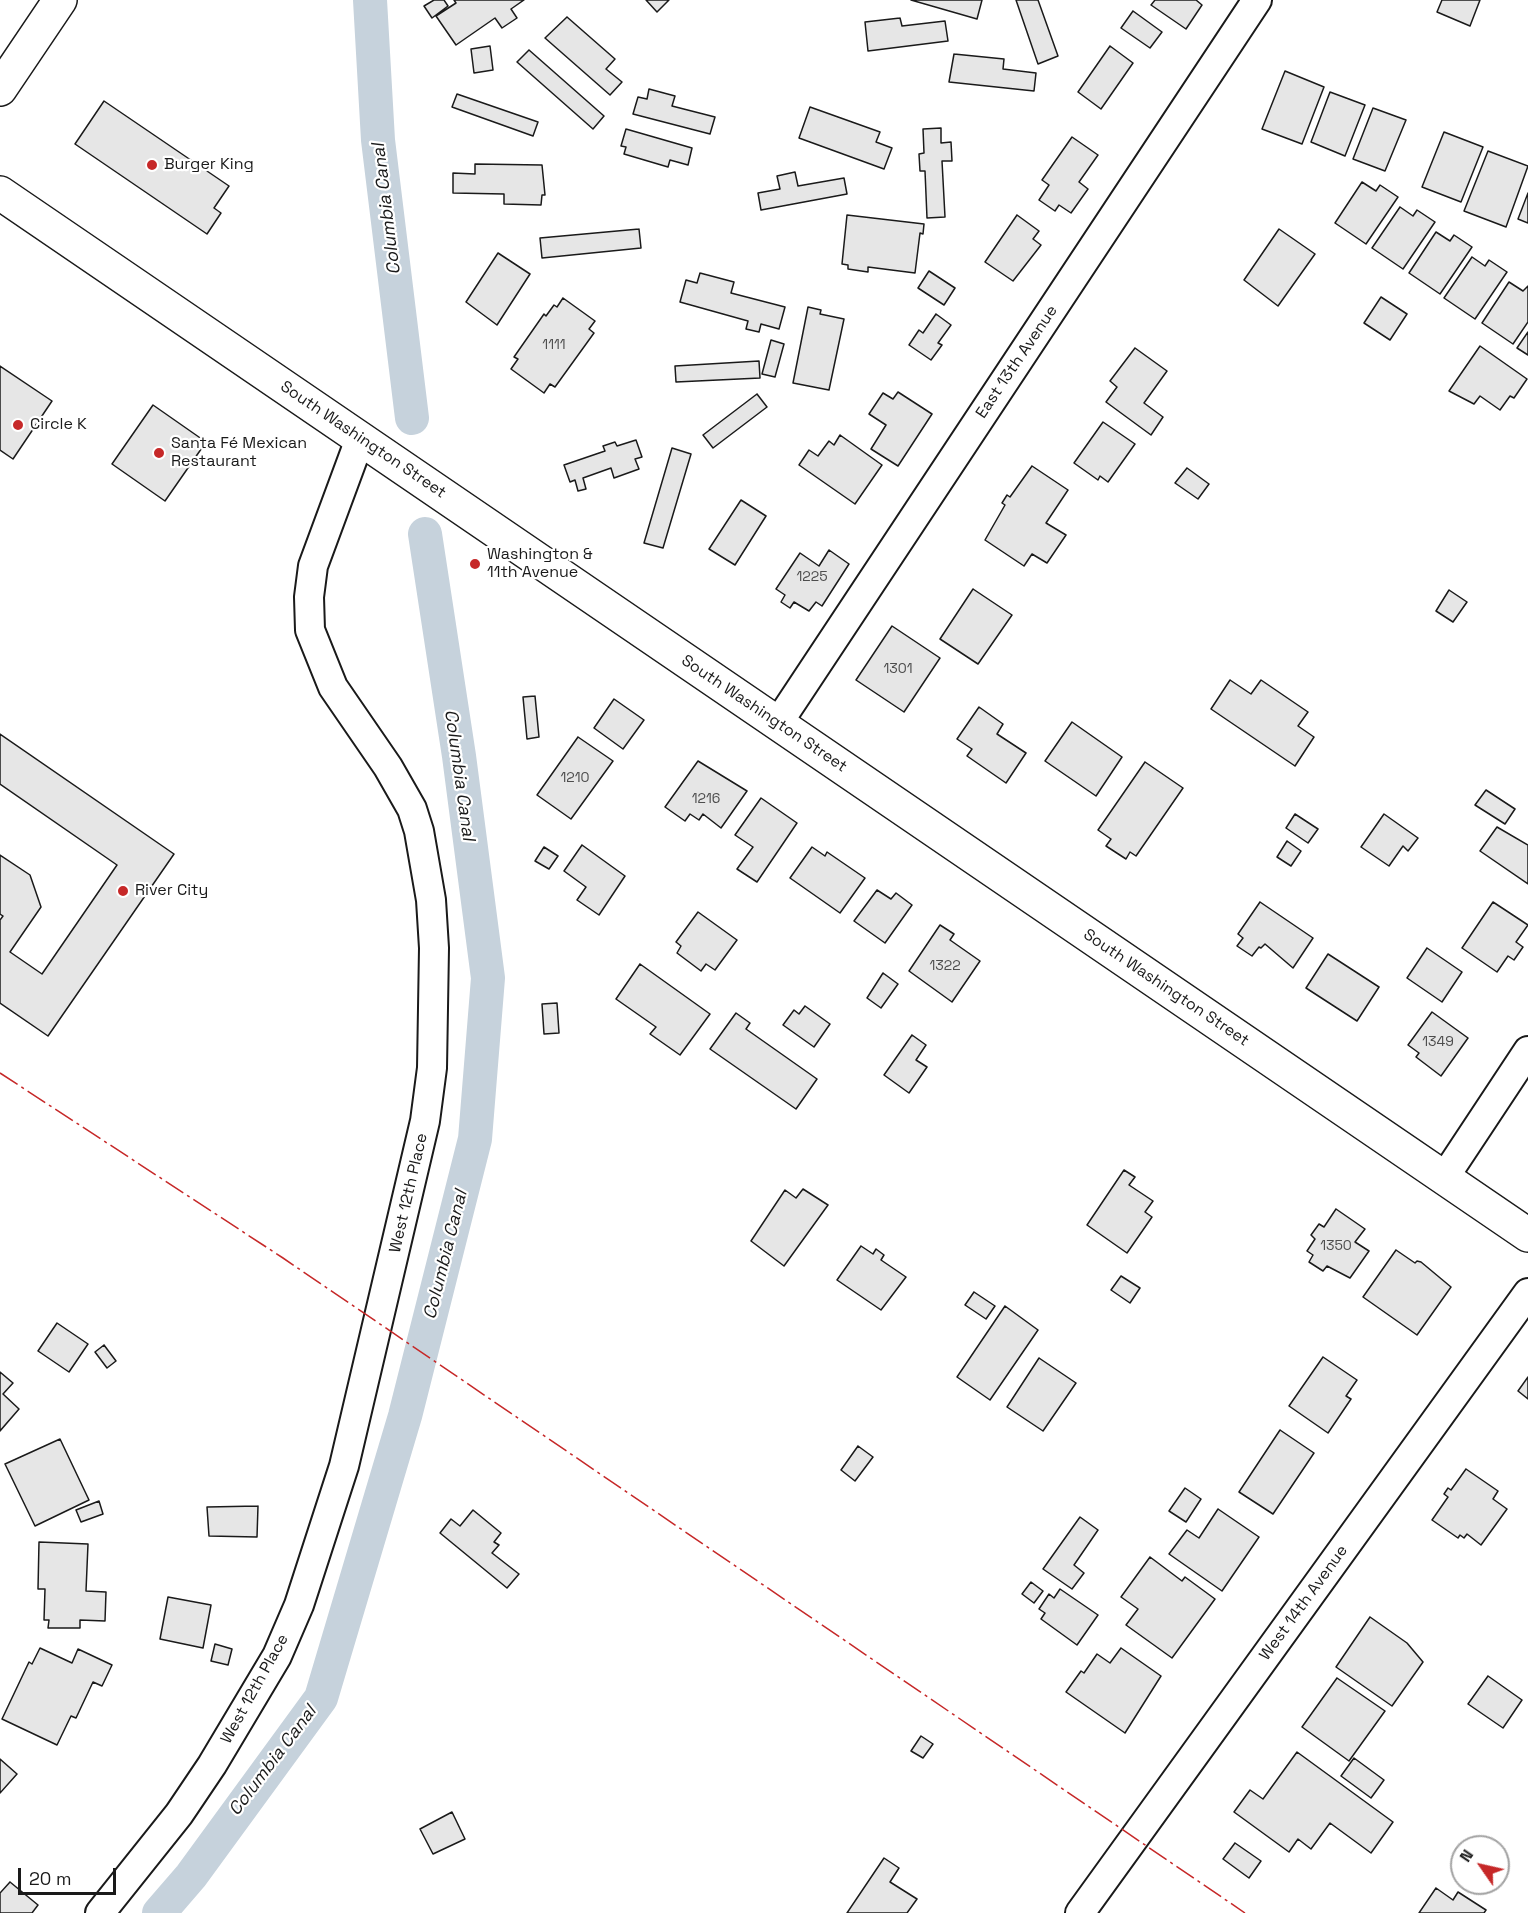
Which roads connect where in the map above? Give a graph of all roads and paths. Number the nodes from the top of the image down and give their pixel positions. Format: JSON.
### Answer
{"nodes":[{"id":1,"x":60,"y":0,"type":"edge"},
{"id":2,"x":1257,"y":0,"type":"edge"},
{"id":3,"x":0,"y":89,"type":"edge"},
{"id":4,"x":0,"y":193,"type":"edge"},
{"id":5,"x":360,"y":438,"type":"junction"},
{"id":6,"x":778,"y":723,"type":"junction"},
{"id":7,"x":1528,"y":1051,"type":"edge"},
{"id":8,"x":1444,"y":1178,"type":"junction"},
{"id":9,"x":1528,"y":1235,"type":"edge"},
{"id":10,"x":1528,"y":1293,"type":"edge"},
{"id":11,"x":100,"y":1913,"type":"edge"},
{"id":12,"x":1080,"y":1913,"type":"edge"}],
"edges":[{"from":1,"to":3,"type":"main road"},
{"from":2,"to":6,"type":"street","name":"East 13th Avenue"},
{"from":4,"to":5,"type":"main road","name":"South Washington Street"},
{"from":5,"to":6,"type":"main road","name":"South Washington Street"},
{"from":5,"to":11,"type":"street","name":"West 12th Place"},
{"from":6,"to":8,"type":"main road","name":"South Washington Street"},
{"from":7,"to":8,"type":"street"},
{"from":8,"to":9,"type":"main road","name":"South Washington Street"},
{"from":10,"to":12,"type":"street","name":"West 14th Avenue"}]}
